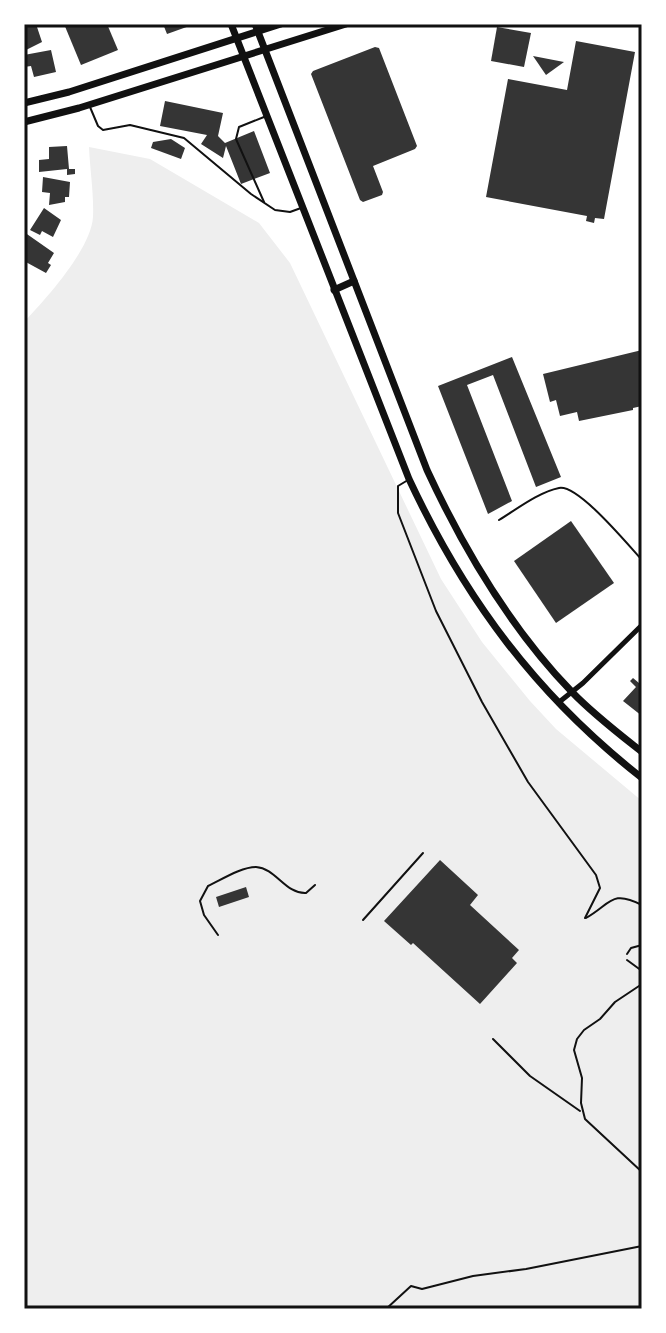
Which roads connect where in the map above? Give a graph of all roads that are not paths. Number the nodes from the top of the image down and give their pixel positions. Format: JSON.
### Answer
{"nodes":[{"id":1,"x":231,"y":24,"type":"edge"},
{"id":2,"x":281,"y":24,"type":"edge"},
{"id":3,"x":346,"y":24,"type":"edge"},
{"id":4,"x":256,"y":28,"type":"edge"},
{"id":5,"x":237,"y":39,"type":"junction"},
{"id":6,"x":264,"y":50,"type":"junction"},
{"id":7,"x":243,"y":56,"type":"junction"},
{"id":8,"x":24,"y":103,"type":"edge"},
{"id":9,"x":89,"y":105,"type":"junction"},
{"id":10,"x":267,"y":116,"type":"junction"},
{"id":11,"x":24,"y":122,"type":"edge"},
{"id":12,"x":265,"y":204,"type":"junction"},
{"id":13,"x":302,"y":207,"type":"junction"},
{"id":14,"x":354,"y":281,"type":"junction"},
{"id":15,"x":334,"y":290,"type":"junction"},
{"id":16,"x":427,"y":470,"type":"junction"},
{"id":17,"x":409,"y":479,"type":"junction"},
{"id":18,"x":499,"y":520,"type":"dead end"},
{"id":19,"x":642,"y":560,"type":"edge"},
{"id":20,"x":642,"y":625,"type":"edge"},
{"id":21,"x":572,"y":692,"type":"junction"},
{"id":22,"x":558,"y":703,"type":"junction"},
{"id":23,"x":642,"y":752,"type":"edge"},
{"id":24,"x":642,"y":778,"type":"edge"},
{"id":25,"x":315,"y":885,"type":"dead end"},
{"id":26,"x":642,"y":905,"type":"edge"},
{"id":27,"x":218,"y":935,"type":"dead end"}],
"edges":[{"from":1,"to":5,"type":"main road"},
{"from":2,"to":4,"type":"main road"},
{"from":3,"to":6,"type":"main road"},
{"from":4,"to":5,"type":"main road"},
{"from":4,"to":6,"type":"main road"},
{"from":5,"to":7,"type":"main road"},
{"from":5,"to":8,"type":"main road"},
{"from":6,"to":7,"type":"main road"},
{"from":6,"to":14,"type":"main road"},
{"from":7,"to":9,"type":"main road"},
{"from":7,"to":10,"type":"main road"},
{"from":9,"to":11,"type":"main road"},
{"from":9,"to":12,"type":"lane"},
{"from":10,"to":12,"type":"lane"},
{"from":10,"to":13,"type":"main road"},
{"from":12,"to":13,"type":"lane"},
{"from":13,"to":15,"type":"main road"},
{"from":14,"to":15,"type":"main road"},
{"from":14,"to":16,"type":"main road"},
{"from":15,"to":17,"type":"main road"},
{"from":16,"to":17,"type":"main road"},
{"from":16,"to":21,"type":"main road"},
{"from":17,"to":22,"type":"main road"},
{"from":17,"to":26,"type":"lane"},
{"from":18,"to":19,"type":"lane"},
{"from":20,"to":21,"type":"street"},
{"from":21,"to":22,"type":"street"},
{"from":21,"to":23,"type":"main road"},
{"from":22,"to":24,"type":"main road"},
{"from":25,"to":27,"type":"lane"}]}
